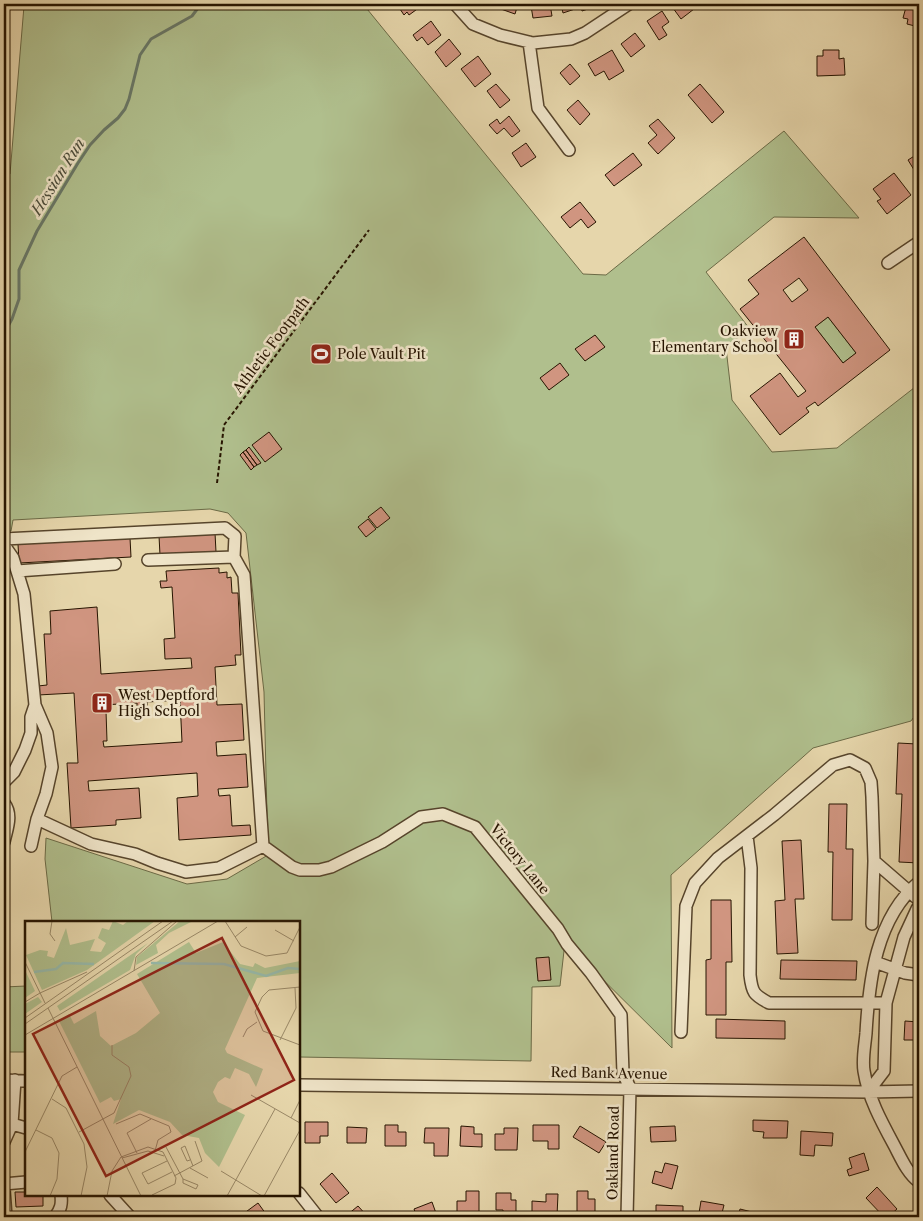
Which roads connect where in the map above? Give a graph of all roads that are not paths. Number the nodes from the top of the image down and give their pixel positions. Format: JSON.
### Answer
{"nodes":[{"id":1,"x":455,"y":4,"type":"edge"},
{"id":2,"x":629,"y":4,"type":"edge"},
{"id":3,"x":529,"y":42,"type":"junction"},
{"id":4,"x":569,"y":150,"type":"dead end"},
{"id":5,"x":919,"y":242,"type":"edge"},
{"id":6,"x":888,"y":263,"type":"dead end"},
{"id":7,"x":4,"y":539,"type":"edge"},
{"id":8,"x":4,"y":545,"type":"edge"},
{"id":9,"x":234,"y":558,"type":"junction"},
{"id":10,"x":148,"y":560,"type":"dead end"},
{"id":11,"x":115,"y":564,"type":"dead end"},
{"id":12,"x":17,"y":571,"type":"junction"},
{"id":13,"x":35,"y":705,"type":"junction"},
{"id":14,"x":4,"y":782,"type":"edge"},
{"id":15,"x":4,"y":803,"type":"edge"},
{"id":16,"x":36,"y":819,"type":"junction"},
{"id":17,"x":747,"y":836,"type":"junction"},
{"id":18,"x":4,"y":842,"type":"edge"},
{"id":19,"x":31,"y":846,"type":"dead end"},
{"id":20,"x":263,"y":846,"type":"junction"},
{"id":21,"x":874,"y":861,"type":"junction"},
{"id":22,"x":919,"y":882,"type":"edge"},
{"id":23,"x":909,"y":891,"type":"junction"},
{"id":24,"x":919,"y":900,"type":"edge"},
{"id":25,"x":919,"y":906,"type":"edge"},
{"id":26,"x":872,"y":924,"type":"dead end"},
{"id":27,"x":875,"y":962,"type":"junction"},
{"id":28,"x":895,"y":969,"type":"junction"},
{"id":29,"x":919,"y":974,"type":"edge"},
{"id":30,"x":867,"y":1003,"type":"junction"},
{"id":31,"x":886,"y":1003,"type":"junction"},
{"id":32,"x":681,"y":1032,"type":"dead end"},
{"id":33,"x":15,"y":1080,"type":"edge"},
{"id":34,"x":300,"y":1085,"type":"edge"},
{"id":35,"x":630,"y":1088,"type":"junction"},
{"id":36,"x":919,"y":1091,"type":"edge"},
{"id":37,"x":868,"y":1092,"type":"junction"},
{"id":38,"x":8,"y":1123,"type":"edge"},
{"id":39,"x":25,"y":1128,"type":"edge"},
{"id":40,"x":4,"y":1142,"type":"edge"},
{"id":41,"x":25,"y":1182,"type":"edge"},
{"id":42,"x":919,"y":1182,"type":"edge"},
{"id":43,"x":4,"y":1184,"type":"edge"},
{"id":44,"x":4,"y":1189,"type":"edge"},
{"id":45,"x":300,"y":1194,"type":"edge"},
{"id":46,"x":60,"y":1196,"type":"edge"},
{"id":47,"x":111,"y":1196,"type":"edge"},
{"id":48,"x":6,"y":1217,"type":"edge"},
{"id":49,"x":55,"y":1217,"type":"edge"},
{"id":50,"x":130,"y":1217,"type":"edge"},
{"id":51,"x":318,"y":1217,"type":"edge"},
{"id":52,"x":627,"y":1217,"type":"edge"}],
"edges":[{"from":1,"to":3,"type":"street"},
{"from":2,"to":3,"type":"street"},
{"from":3,"to":4,"type":"street"},
{"from":5,"to":6,"type":"street"},
{"from":7,"to":9,"type":"street"},
{"from":8,"to":12,"type":"street"},
{"from":9,"to":10,"type":"street"},
{"from":9,"to":20,"type":"street"},
{"from":11,"to":12,"type":"street"},
{"from":12,"to":13,"type":"street"},
{"from":13,"to":14,"type":"street"},
{"from":13,"to":16,"type":"street"},
{"from":15,"to":18,"type":"street"},
{"from":16,"to":19,"type":"street"},
{"from":16,"to":20,"type":"street"},
{"from":17,"to":21,"type":"street"},
{"from":17,"to":30,"type":"street"},
{"from":17,"to":32,"type":"street"},
{"from":20,"to":35,"type":"street","name":"Victory Lane"},
{"from":21,"to":23,"type":"street"},
{"from":21,"to":26,"type":"street"},
{"from":22,"to":23,"type":"street"},
{"from":23,"to":24,"type":"street"},
{"from":23,"to":27,"type":"street"},
{"from":25,"to":28,"type":"street"},
{"from":27,"to":28,"type":"street"},
{"from":27,"to":30,"type":"street"},
{"from":28,"to":29,"type":"street"},
{"from":28,"to":31,"type":"street"},
{"from":30,"to":31,"type":"street"},
{"from":30,"to":37,"type":"street"},
{"from":31,"to":37,"type":"street"},
{"from":33,"to":38,"type":"street"},
{"from":34,"to":35,"type":"street","name":"Red Bank Avenue"},
{"from":35,"to":37,"type":"street","name":"Red Bank Avenue"},
{"from":35,"to":52,"type":"street","name":"Oakland Road"},
{"from":36,"to":37,"type":"street","name":"Red Bank Avenue"},
{"from":37,"to":42,"type":"street"},
{"from":38,"to":39,"type":"street"},
{"from":38,"to":40,"type":"street"},
{"from":41,"to":43,"type":"street"},
{"from":44,"to":48,"type":"street"},
{"from":45,"to":51,"type":"street"},
{"from":46,"to":49,"type":"street"},
{"from":47,"to":50,"type":"street"}]}
